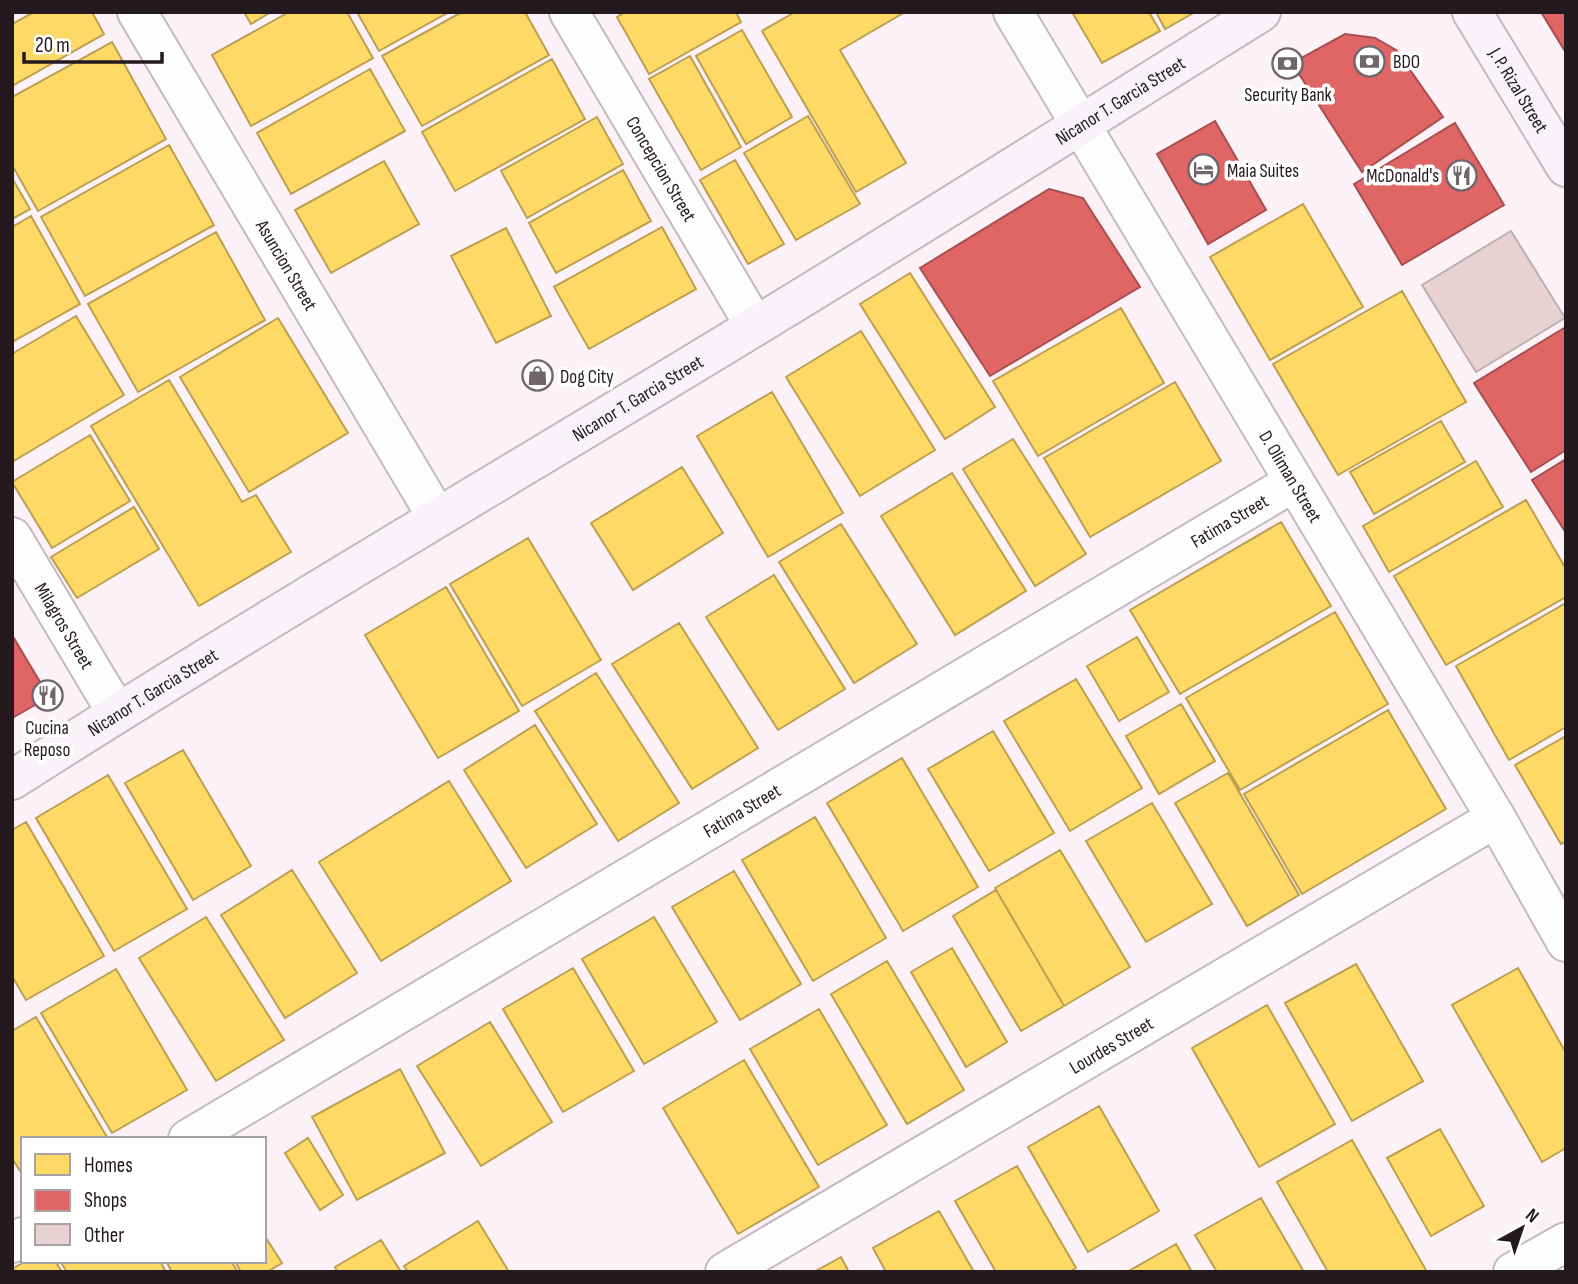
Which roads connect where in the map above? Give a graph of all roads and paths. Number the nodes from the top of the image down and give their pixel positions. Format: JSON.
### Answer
{"nodes":[{"id":1,"x":137,"y":12,"type":"edge"},
{"id":2,"x":569,"y":12,"type":"edge"},
{"id":3,"x":1013,"y":12,"type":"edge"},
{"id":4,"x":1261,"y":12,"type":"edge"},
{"id":5,"x":1472,"y":12,"type":"edge"},
{"id":6,"x":1080,"y":125,"type":"junction"},
{"id":7,"x":1566,"y":167,"type":"edge"},
{"id":8,"x":755,"y":327,"type":"junction"},
{"id":9,"x":1294,"y":482,"type":"junction"},
{"id":10,"x":437,"y":517,"type":"junction"},
{"id":11,"x":12,"y":537,"type":"edge"},
{"id":12,"x":117,"y":713,"type":"junction"},
{"id":13,"x":12,"y":780,"type":"edge"},
{"id":14,"x":1496,"y":818,"type":"junction"},
{"id":15,"x":1566,"y":942,"type":"edge"},
{"id":16,"x":191,"y":1137,"type":"edge"},
{"id":17,"x":1566,"y":1242,"type":"edge"},
{"id":18,"x":726,"y":1272,"type":"edge"},
{"id":19,"x":1513,"y":1272,"type":"edge"}],
"edges":[{"from":1,"to":10,"type":"street","name":"Asuncion Street"},
{"from":2,"to":8,"type":"street","name":"Concepcion Street"},
{"from":3,"to":6,"type":"street","name":"D. Oliman Street"},
{"from":4,"to":6,"type":"street","name":"Nicanor T. Garcia Street"},
{"from":5,"to":7,"type":"street","name":"J. P. Rizal Street"},
{"from":6,"to":8,"type":"street","name":"Nicanor T. Garcia Street"},
{"from":6,"to":9,"type":"street","name":"D. Oliman Street"},
{"from":8,"to":10,"type":"street","name":"Nicanor T. Garcia Street"},
{"from":9,"to":14,"type":"street","name":"D. Oliman Street"},
{"from":9,"to":16,"type":"street","name":"Fatima Street"},
{"from":10,"to":12,"type":"street","name":"Nicanor T. Garcia Street"},
{"from":11,"to":12,"type":"street","name":"Milagros Street"},
{"from":12,"to":13,"type":"street","name":"Nicanor T. Garcia Street"},
{"from":14,"to":15,"type":"street","name":"D. Oliman Street"},
{"from":14,"to":18,"type":"street","name":"Lourdes Street"},
{"from":17,"to":19,"type":"street"}]}
